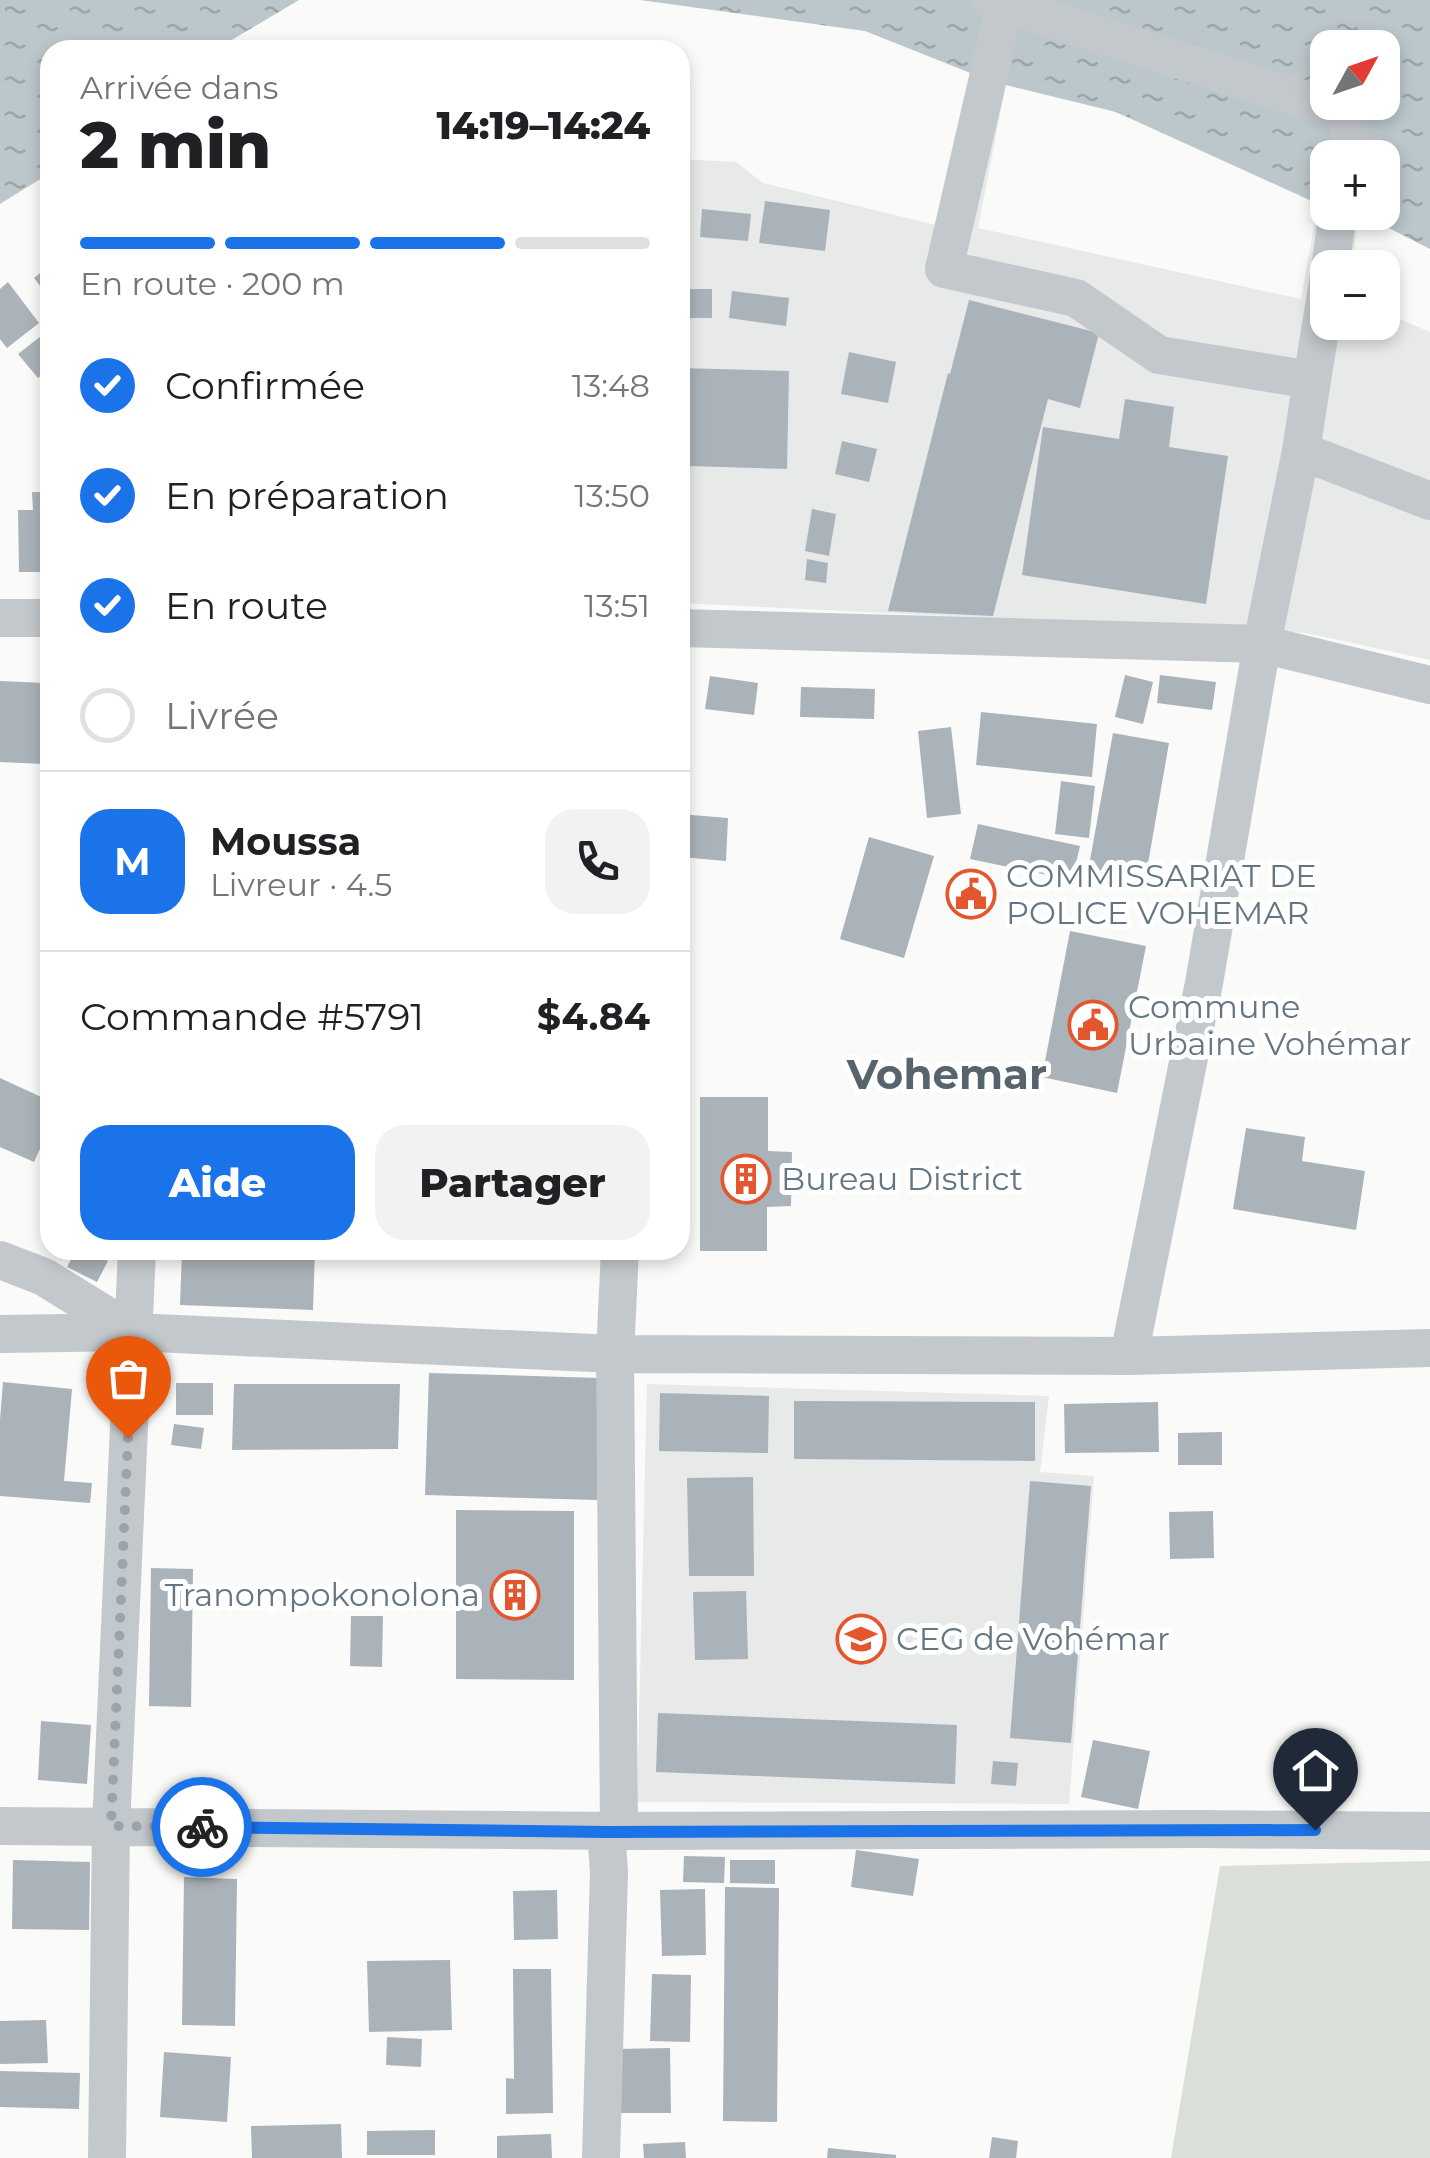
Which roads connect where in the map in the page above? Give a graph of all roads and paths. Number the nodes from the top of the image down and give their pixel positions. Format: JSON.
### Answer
{"nodes":[{"id":1,"x":998,"y":2,"type":"edge"},
{"id":2,"x":1350,"y":140,"type":"edge"},
{"id":3,"x":1319,"y":340,"type":"edge"},
{"id":4,"x":1312,"y":380,"type":"junction"},
{"id":5,"x":1301,"y":450,"type":"junction"},
{"id":6,"x":1430,"y":501,"type":"edge"},
{"id":7,"x":0,"y":618,"type":"edge"},
{"id":8,"x":40,"y":618,"type":"edge"},
{"id":9,"x":690,"y":628,"type":"edge"},
{"id":10,"x":1262,"y":644,"type":"junction"},
{"id":11,"x":1430,"y":685,"type":"edge"},
{"id":12,"x":0,"y":1260,"type":"edge"},
{"id":13,"x":137,"y":1260,"type":"edge"},
{"id":14,"x":620,"y":1260,"type":"edge"},
{"id":15,"x":133,"y":1332,"type":"junction"},
{"id":16,"x":0,"y":1334,"type":"edge"},
{"id":17,"x":1430,"y":1348,"type":"edge"},
{"id":18,"x":616,"y":1354,"type":"junction"},
{"id":19,"x":1129,"y":1356,"type":"junction"},
{"id":20,"x":0,"y":1826,"type":"edge"},
{"id":21,"x":111,"y":1826,"type":"junction"},
{"id":22,"x":1430,"y":1831,"type":"edge"},
{"id":23,"x":612,"y":1832,"type":"junction"},
{"id":24,"x":106,"y":2158,"type":"edge"},
{"id":25,"x":600,"y":2158,"type":"edge"}],
"edges":[{"from":1,"to":2,"type":"street"},
{"from":1,"to":4,"type":"street"},
{"from":3,"to":4,"type":"street"},
{"from":4,"to":5,"type":"street"},
{"from":5,"to":6,"type":"street"},
{"from":5,"to":10,"type":"street"},
{"from":7,"to":8,"type":"street"},
{"from":9,"to":10,"type":"street"},
{"from":10,"to":11,"type":"street"},
{"from":10,"to":19,"type":"street"},
{"from":12,"to":15,"type":"street"},
{"from":13,"to":15,"type":"street"},
{"from":14,"to":18,"type":"street"},
{"from":15,"to":16,"type":"street"},
{"from":15,"to":18,"type":"street"},
{"from":15,"to":21,"type":"street"},
{"from":17,"to":19,"type":"street"},
{"from":18,"to":19,"type":"street"},
{"from":18,"to":23,"type":"street"},
{"from":20,"to":21,"type":"street"},
{"from":21,"to":23,"type":"street"},
{"from":21,"to":24,"type":"street"},
{"from":22,"to":23,"type":"street"},
{"from":23,"to":25,"type":"street"}]}
